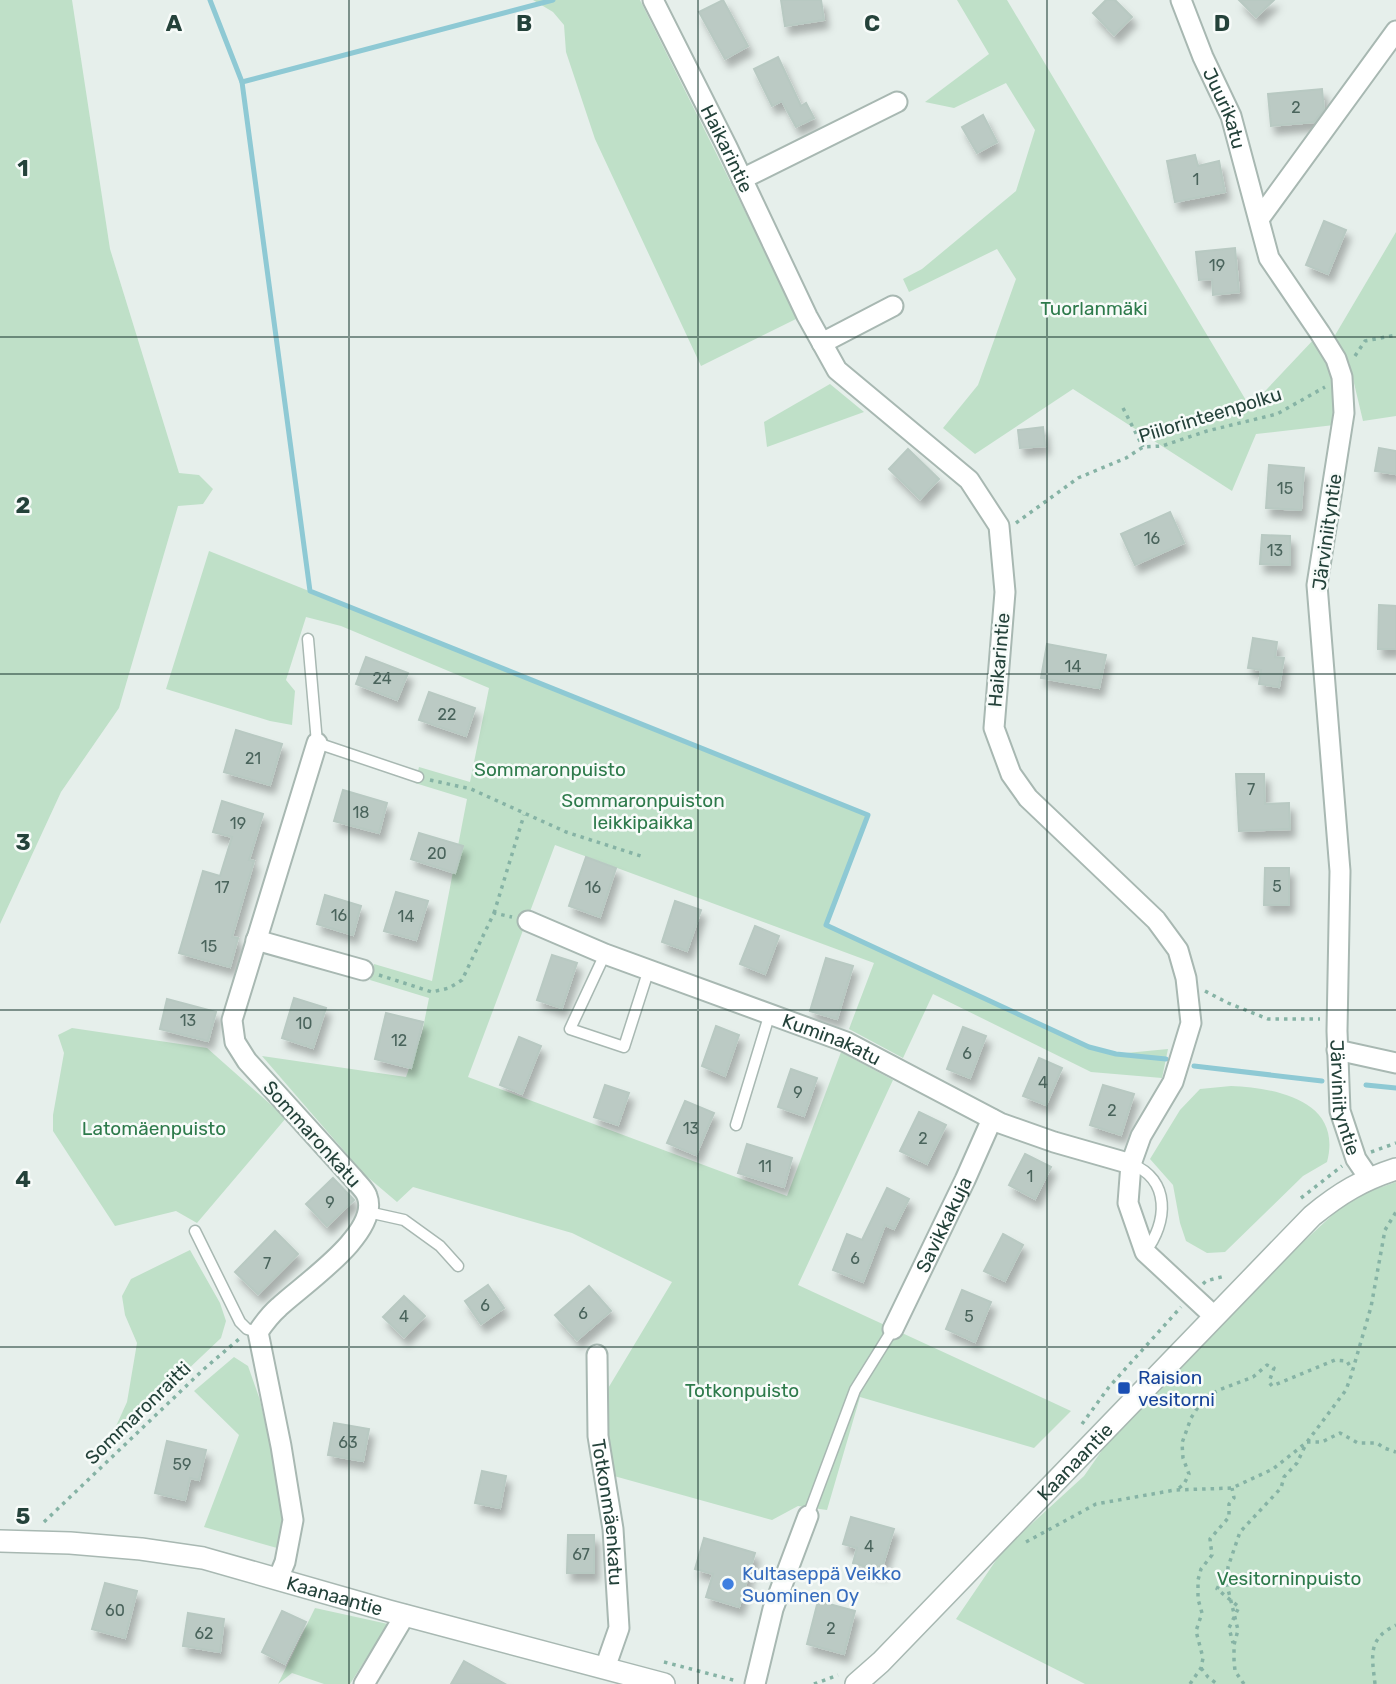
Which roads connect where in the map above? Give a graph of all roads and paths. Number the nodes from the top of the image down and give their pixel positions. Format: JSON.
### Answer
{"nodes":[{"id":1,"x":653,"y":0,"type":"edge"},
{"id":2,"x":1181,"y":0,"type":"edge"},
{"id":3,"x":1396,"y":31,"type":"edge"},
{"id":4,"x":897,"y":102,"type":"dead end"},
{"id":5,"x":742,"y":179,"type":"junction"},
{"id":6,"x":1259,"y":219,"type":"junction"},
{"id":7,"x":893,"y":306,"type":"dead end"},
{"id":8,"x":1396,"y":335,"type":"edge"},
{"id":9,"x":822,"y":343,"type":"junction"},
{"id":10,"x":1339,"y":368,"type":"junction"},
{"id":11,"x":1123,"y":408,"type":"dead end"},
{"id":12,"x":1143,"y":447,"type":"junction"},
{"id":13,"x":1015,"y":524,"type":"dead end"},
{"id":14,"x":308,"y":639,"type":"dead end"},
{"id":15,"x":317,"y":743,"type":"junction"},
{"id":16,"x":418,"y":777,"type":"joint"},
{"id":17,"x":524,"y":814,"type":"junction"},
{"id":18,"x":644,"y":857,"type":"dead end"},
{"id":19,"x":494,"y":913,"type":"junction"},
{"id":20,"x":528,"y":921,"type":"joint"},
{"id":21,"x":256,"y":940,"type":"junction"},
{"id":22,"x":606,"y":954,"type":"junction"},
{"id":23,"x":649,"y":969,"type":"junction"},
{"id":24,"x":363,"y":970,"type":"joint"},
{"id":25,"x":1200,"y":987,"type":"dead end"},
{"id":26,"x":770,"y":1013,"type":"junction"},
{"id":27,"x":1338,"y":1018,"type":"junction"},
{"id":28,"x":1337,"y":1050,"type":"junction"},
{"id":29,"x":1396,"y":1063,"type":"edge"},
{"id":30,"x":992,"y":1119,"type":"junction"},
{"id":31,"x":736,"y":1125,"type":"dead end"},
{"id":32,"x":1131,"y":1164,"type":"junction"},
{"id":33,"x":1396,"y":1169,"type":"edge"},
{"id":34,"x":1369,"y":1178,"type":"junction"},
{"id":35,"x":368,"y":1212,"type":"junction"},
{"id":36,"x":1396,"y":1212,"type":"edge"},
{"id":37,"x":195,"y":1231,"type":"dead end"},
{"id":38,"x":1145,"y":1252,"type":"junction"},
{"id":39,"x":458,"y":1266,"type":"dead end"},
{"id":40,"x":1214,"y":1316,"type":"junction"},
{"id":41,"x":893,"y":1329,"type":"joint"},
{"id":42,"x":257,"y":1332,"type":"junction"},
{"id":43,"x":597,"y":1354,"type":"dead end"},
{"id":44,"x":1352,"y":1376,"type":"junction"},
{"id":45,"x":1307,"y":1442,"type":"junction"},
{"id":46,"x":1396,"y":1451,"type":"edge"},
{"id":47,"x":1232,"y":1488,"type":"junction"},
{"id":48,"x":1175,"y":1490,"type":"junction"},
{"id":49,"x":808,"y":1517,"type":"joint"},
{"id":50,"x":44,"y":1522,"type":"dead end"},
{"id":51,"x":0,"y":1541,"type":"edge"},
{"id":52,"x":1020,"y":1544,"type":"dead end"},
{"id":53,"x":1228,"y":1567,"type":"junction"},
{"id":54,"x":278,"y":1579,"type":"junction"},
{"id":55,"x":405,"y":1615,"type":"junction"},
{"id":56,"x":1235,"y":1618,"type":"junction"},
{"id":57,"x":1396,"y":1625,"type":"edge"},
{"id":58,"x":1234,"y":1645,"type":"junction"},
{"id":59,"x":605,"y":1668,"type":"junction"},
{"id":60,"x":1201,"y":1668,"type":"junction"},
{"id":61,"x":1194,"y":1677,"type":"junction"},
{"id":62,"x":1208,"y":1677,"type":"junction"},
{"id":63,"x":364,"y":1684,"type":"edge"},
{"id":64,"x":664,"y":1684,"type":"edge"},
{"id":65,"x":755,"y":1684,"type":"edge"},
{"id":66,"x":856,"y":1684,"type":"edge"},
{"id":67,"x":1190,"y":1684,"type":"edge"},
{"id":68,"x":1217,"y":1684,"type":"edge"},
{"id":69,"x":1244,"y":1684,"type":"edge"},
{"id":70,"x":1376,"y":1684,"type":"edge"}],
"edges":[{"from":1,"to":5,"type":"street","name":"Haikarintie"},
{"from":2,"to":6,"type":"street","name":"Juurikatu"},
{"from":3,"to":6,"type":"street"},
{"from":4,"to":5,"type":"street"},
{"from":5,"to":9,"type":"street","name":"Haikarintie"},
{"from":6,"to":10,"type":"street","name":"Järviniityntie"},
{"from":7,"to":9,"type":"street"},
{"from":8,"to":10,"type":"path","name":"Piilorinteenpolku"},
{"from":9,"to":32,"type":"street","name":"Haikarintie"},
{"from":10,"to":12,"type":"path","name":"Piilorinteenpolku"},
{"from":10,"to":27,"type":"street","name":"Järviniityntie"},
{"from":11,"to":12,"type":"path"},
{"from":12,"to":13,"type":"path","name":"Piilorinteenpolku"},
{"from":14,"to":15,"type":"lane"},
{"from":15,"to":16,"type":"lane"},
{"from":15,"to":21,"type":"street","name":"Sommaronkatu"},
{"from":16,"to":17,"type":"path"},
{"from":17,"to":18,"type":"path"},
{"from":17,"to":19,"type":"path"},
{"from":19,"to":20,"type":"path"},
{"from":19,"to":24,"type":"path"},
{"from":20,"to":22,"type":"street","name":"Kuminakatu"},
{"from":21,"to":24,"type":"street"},
{"from":21,"to":35,"type":"street","name":"Sommaronkatu"},
{"from":22,"to":23,"type":"street","name":"Kuminakatu"},
{"from":22,"to":23,"type":"lane"},
{"from":23,"to":26,"type":"street","name":"Kuminakatu"},
{"from":25,"to":27,"type":"path"},
{"from":26,"to":30,"type":"street","name":"Kuminakatu"},
{"from":26,"to":31,"type":"lane"},
{"from":27,"to":28,"type":"street","name":"Järviniityntie"},
{"from":28,"to":29,"type":"street"},
{"from":28,"to":34,"type":"street","name":"Järviniityntie"},
{"from":30,"to":32,"type":"street","name":"Kuminakatu"},
{"from":30,"to":41,"type":"street","name":"Savikkakuja"},
{"from":32,"to":38,"type":"street","name":"Haikarintie"},
{"from":32,"to":38,"type":"lane"},
{"from":33,"to":34,"type":"street","name":"Kaanaantie"},
{"from":34,"to":40,"type":"street","name":"Kaanaantie"},
{"from":35,"to":39,"type":"lane"},
{"from":35,"to":42,"type":"street","name":"Sommaronkatu"},
{"from":36,"to":44,"type":"path"},
{"from":37,"to":42,"type":"lane"},
{"from":38,"to":40,"type":"street","name":"Haikarintie"},
{"from":40,"to":66,"type":"street","name":"Kaanaantie"},
{"from":41,"to":49,"type":"lane"},
{"from":42,"to":50,"type":"path","name":"Sommaronraitti"},
{"from":42,"to":54,"type":"street"},
{"from":43,"to":59,"type":"street","name":"Totkonmäenkatu"},
{"from":44,"to":45,"type":"path"},
{"from":44,"to":48,"type":"path"},
{"from":45,"to":46,"type":"path"},
{"from":45,"to":47,"type":"path"},
{"from":45,"to":53,"type":"path"},
{"from":47,"to":48,"type":"path"},
{"from":47,"to":60,"type":"path"},
{"from":48,"to":52,"type":"path"},
{"from":49,"to":65,"type":"street"},
{"from":51,"to":54,"type":"street","name":"Kaanaantie"},
{"from":53,"to":56,"type":"path"},
{"from":53,"to":56,"type":"path"},
{"from":54,"to":55,"type":"street","name":"Kaanaantie"},
{"from":55,"to":59,"type":"street","name":"Kaanaantie"},
{"from":55,"to":63,"type":"street"},
{"from":56,"to":58,"type":"path"},
{"from":56,"to":58,"type":"path"},
{"from":57,"to":70,"type":"path"},
{"from":58,"to":69,"type":"path"},
{"from":59,"to":64,"type":"street","name":"Kaanaantie"},
{"from":60,"to":61,"type":"path"},
{"from":60,"to":62,"type":"path"},
{"from":61,"to":62,"type":"path"},
{"from":61,"to":67,"type":"path"},
{"from":62,"to":68,"type":"path"}]}
